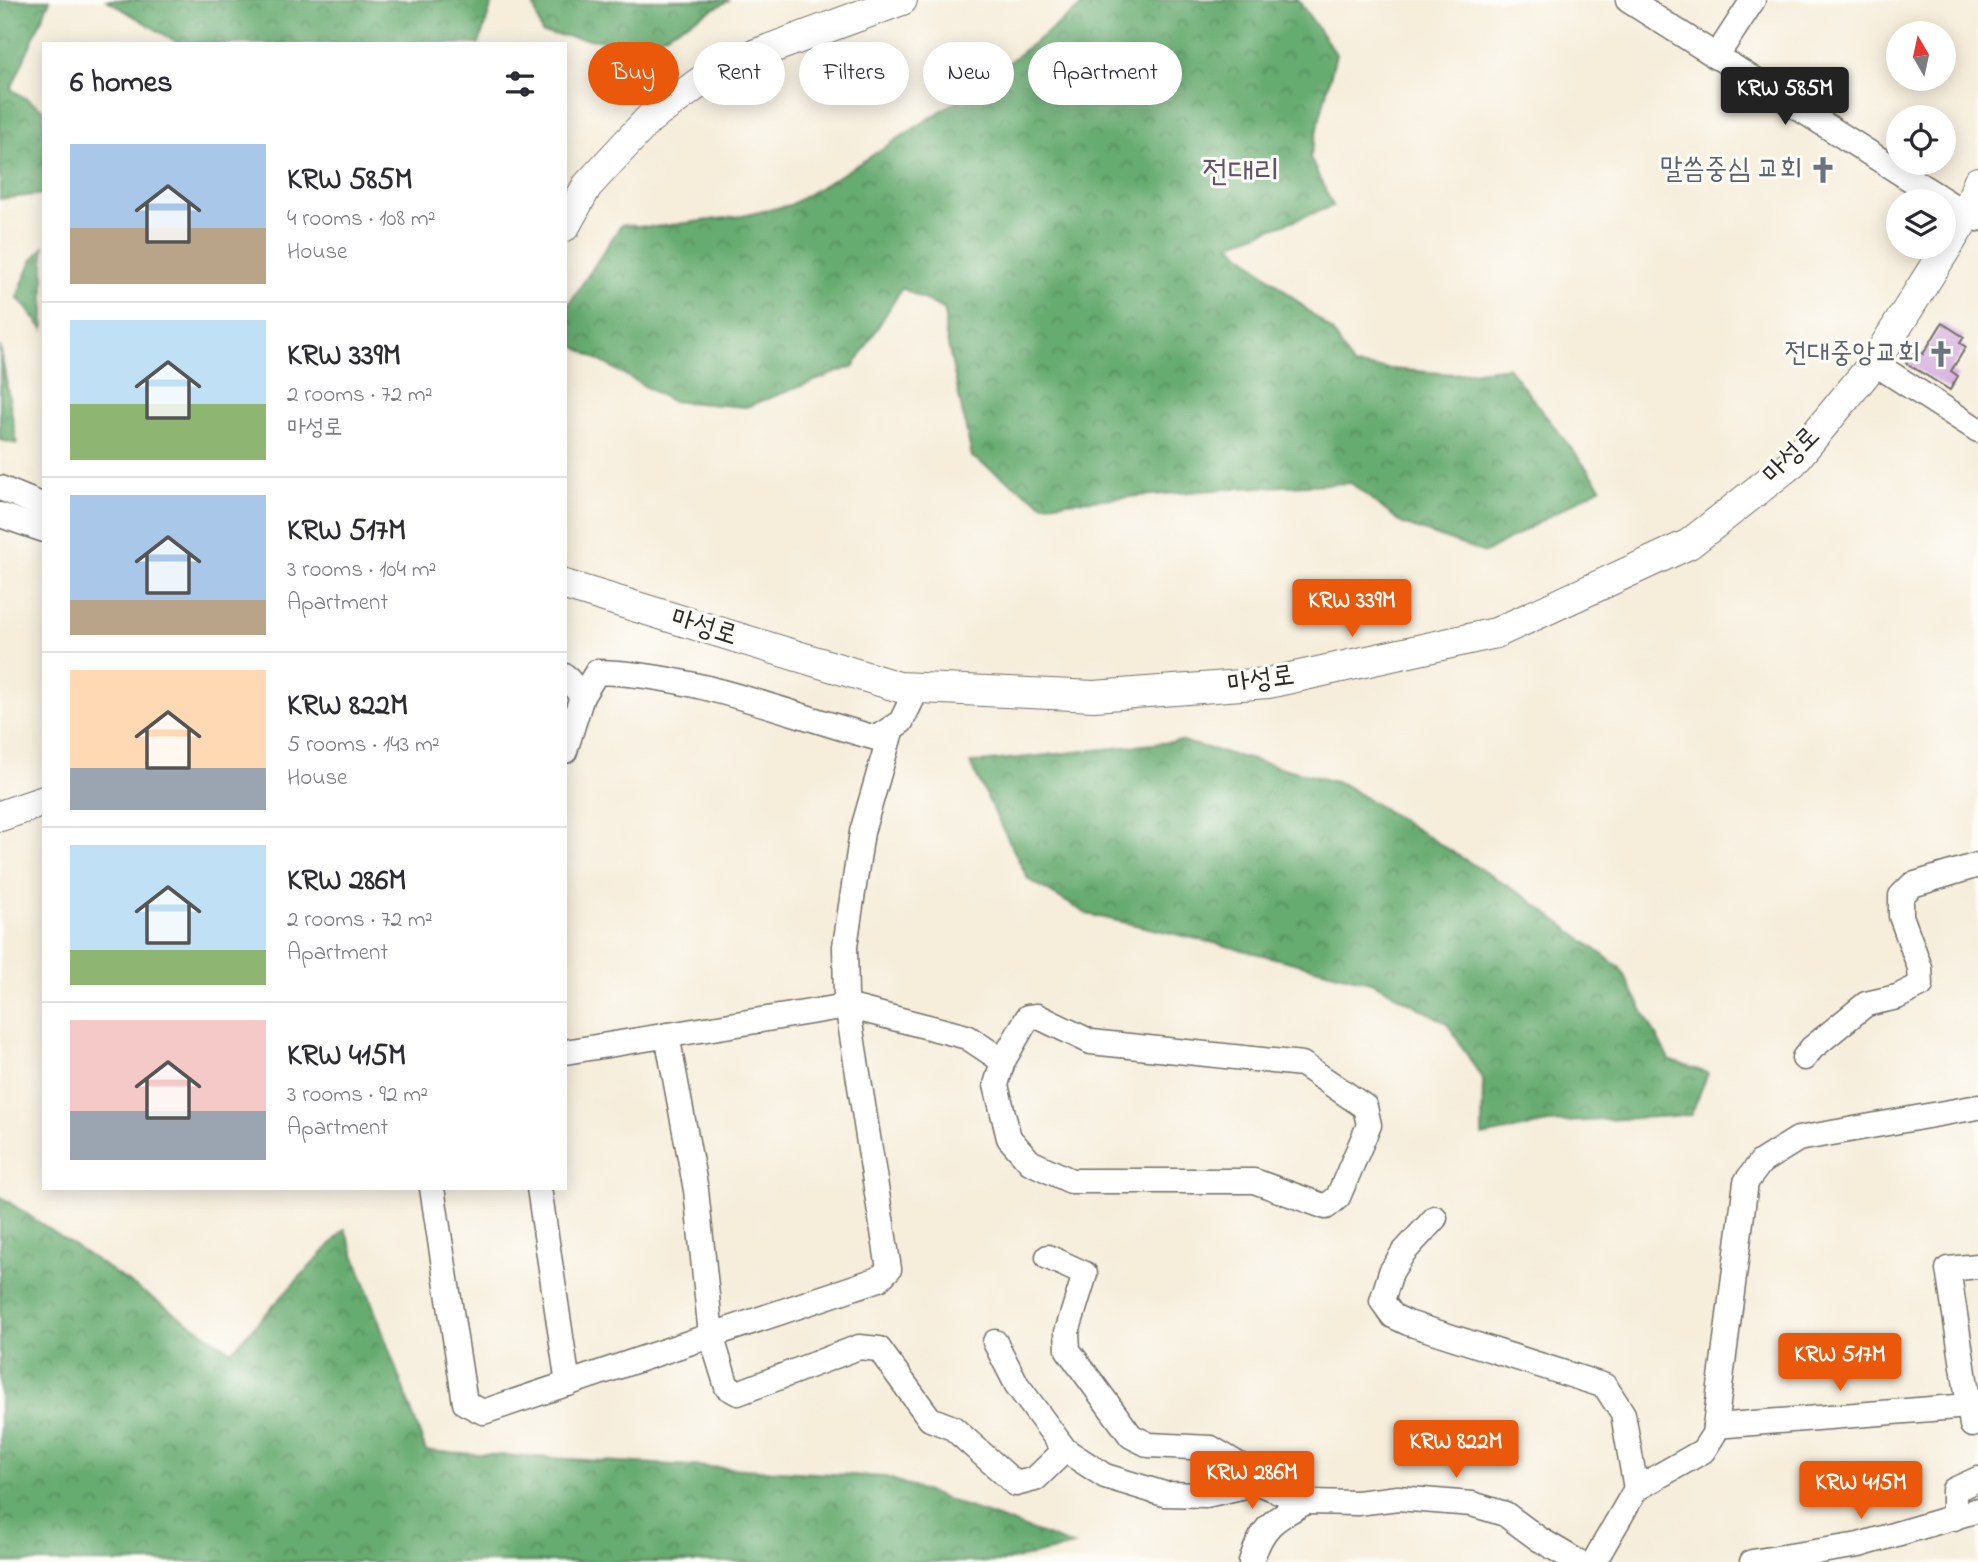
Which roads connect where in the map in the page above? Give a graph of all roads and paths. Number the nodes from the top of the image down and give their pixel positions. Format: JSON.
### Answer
{"nodes":[{"id":1,"x":902,"y":0,"type":"edge"},
{"id":2,"x":1628,"y":0,"type":"edge"},
{"id":3,"x":1753,"y":0,"type":"edge"},
{"id":4,"x":1716,"y":57,"type":"junction"},
{"id":5,"x":1978,"y":182,"type":"edge"},
{"id":6,"x":1973,"y":217,"type":"edge"},
{"id":7,"x":567,"y":222,"type":"edge"},
{"id":8,"x":1874,"y":363,"type":"junction"},
{"id":9,"x":1978,"y":430,"type":"edge"},
{"id":10,"x":0,"y":488,"type":"edge"},
{"id":11,"x":42,"y":505,"type":"edge"},
{"id":12,"x":0,"y":514,"type":"edge"},
{"id":13,"x":42,"y":529,"type":"edge"},
{"id":14,"x":567,"y":586,"type":"edge"},
{"id":15,"x":567,"y":678,"type":"edge"},
{"id":16,"x":918,"y":688,"type":"junction"},
{"id":17,"x":582,"y":695,"type":"junction"},
{"id":18,"x":892,"y":728,"type":"junction"},
{"id":19,"x":567,"y":744,"type":"edge"},
{"id":20,"x":42,"y":803,"type":"edge"},
{"id":21,"x":0,"y":816,"type":"edge"},
{"id":22,"x":1978,"y":865,"type":"edge"},
{"id":23,"x":847,"y":1006,"type":"junction"},
{"id":24,"x":667,"y":1035,"type":"junction"},
{"id":25,"x":567,"y":1052,"type":"edge"},
{"id":26,"x":1804,"y":1058,"type":"dead end"},
{"id":27,"x":1003,"y":1061,"type":"junction"},
{"id":28,"x":1978,"y":1107,"type":"edge"},
{"id":29,"x":432,"y":1190,"type":"edge"},
{"id":30,"x":539,"y":1190,"type":"edge"},
{"id":31,"x":1434,"y":1218,"type":"dead end"},
{"id":32,"x":1048,"y":1257,"type":"dead end"},
{"id":33,"x":1978,"y":1266,"type":"edge"},
{"id":34,"x":711,"y":1335,"type":"junction"},
{"id":35,"x":995,"y":1342,"type":"dead end"},
{"id":36,"x":568,"y":1384,"type":"junction"},
{"id":37,"x":1973,"y":1415,"type":"edge"},
{"id":38,"x":1715,"y":1426,"type":"junction"},
{"id":39,"x":1065,"y":1450,"type":"junction"},
{"id":40,"x":1978,"y":1479,"type":"edge"},
{"id":41,"x":1258,"y":1483,"type":"junction"},
{"id":42,"x":1636,"y":1489,"type":"junction"},
{"id":43,"x":1306,"y":1502,"type":"junction"},
{"id":44,"x":1978,"y":1510,"type":"edge"},
{"id":45,"x":1954,"y":1518,"type":"junction"},
{"id":46,"x":1251,"y":1562,"type":"edge"},
{"id":47,"x":1578,"y":1562,"type":"edge"},
{"id":48,"x":1594,"y":1562,"type":"edge"},
{"id":49,"x":1752,"y":1562,"type":"edge"}],
"edges":[{"from":1,"to":7,"type":"main road"},
{"from":2,"to":4,"type":"street"},
{"from":3,"to":4,"type":"street"},
{"from":4,"to":6,"type":"street"},
{"from":5,"to":6,"type":"main road","name":"마성로"},
{"from":6,"to":8,"type":"main road","name":"마성로"},
{"from":8,"to":9,"type":"street"},
{"from":8,"to":16,"type":"main road","name":"마성로"},
{"from":10,"to":11,"type":"street"},
{"from":12,"to":13,"type":"street"},
{"from":14,"to":16,"type":"main road","name":"마성로"},
{"from":15,"to":17,"type":"street"},
{"from":16,"to":18,"type":"street"},
{"from":17,"to":18,"type":"street"},
{"from":17,"to":19,"type":"street"},
{"from":18,"to":23,"type":"street"},
{"from":20,"to":21,"type":"main road"},
{"from":22,"to":26,"type":"street"},
{"from":23,"to":24,"type":"street"},
{"from":23,"to":27,"type":"street"},
{"from":23,"to":34,"type":"street"},
{"from":24,"to":25,"type":"street"},
{"from":24,"to":34,"type":"street"},
{"from":27,"to":27,"type":"street"},
{"from":28,"to":38,"type":"street"},
{"from":29,"to":36,"type":"street"},
{"from":30,"to":36,"type":"street"},
{"from":31,"to":42,"type":"street"},
{"from":32,"to":41,"type":"street"},
{"from":33,"to":37,"type":"street"},
{"from":34,"to":36,"type":"street"},
{"from":34,"to":39,"type":"street"},
{"from":35,"to":39,"type":"street"},
{"from":37,"to":38,"type":"street"},
{"from":38,"to":42,"type":"street"},
{"from":39,"to":41,"type":"street"},
{"from":40,"to":45,"type":"street"},
{"from":41,"to":43,"type":"street"},
{"from":42,"to":48,"type":"street"},
{"from":43,"to":46,"type":"street"},
{"from":43,"to":47,"type":"street"},
{"from":44,"to":45,"type":"street"},
{"from":45,"to":49,"type":"street"}]}
